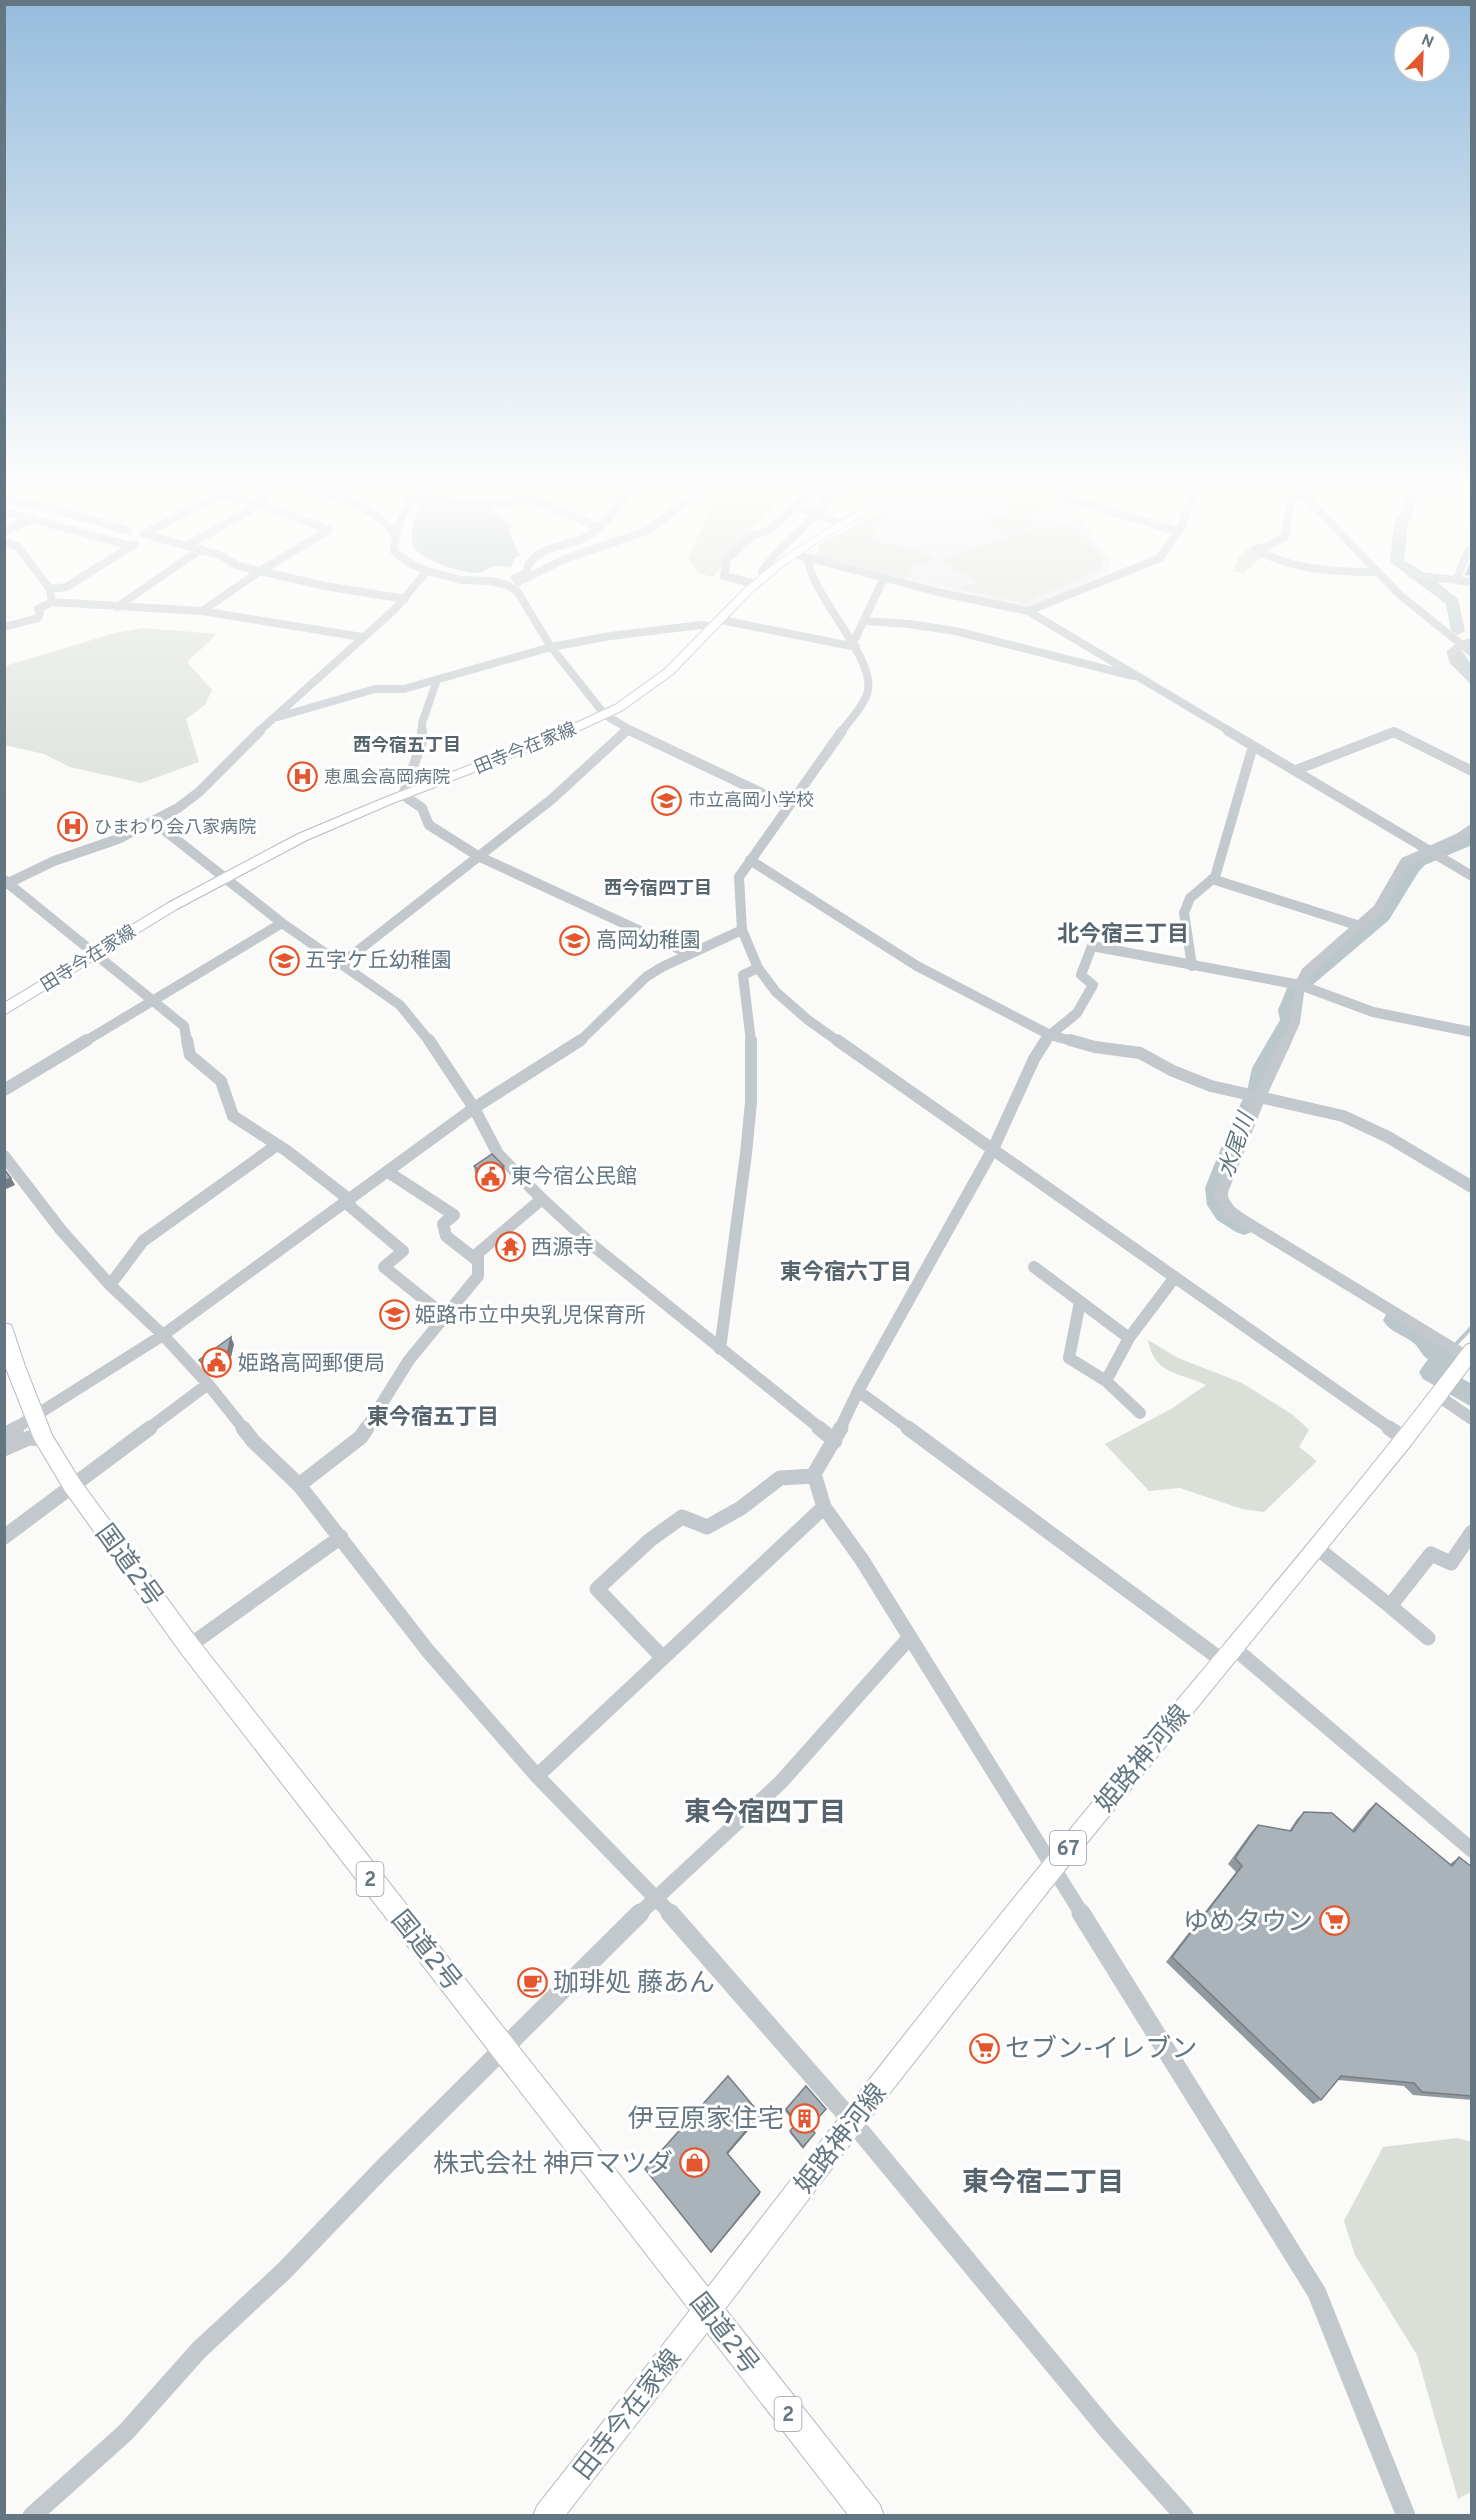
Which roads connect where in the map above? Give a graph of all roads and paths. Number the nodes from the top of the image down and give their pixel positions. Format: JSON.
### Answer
{"nodes":[{"id":1,"x":52,"y":602,"type":"joint"},
{"id":2,"x":125,"y":602,"type":"edge"},
{"id":3,"x":215,"y":602,"type":"edge"},
{"id":4,"x":402,"y":602,"type":"edge"},
{"id":5,"x":523,"y":602,"type":"edge"},
{"id":6,"x":531,"y":602,"type":"edge"},
{"id":7,"x":739,"y":602,"type":"edge"},
{"id":8,"x":826,"y":602,"type":"edge"},
{"id":9,"x":873,"y":602,"type":"edge"},
{"id":10,"x":988,"y":602,"type":"edge"},
{"id":11,"x":1052,"y":602,"type":"edge"},
{"id":12,"x":1407,"y":602,"type":"edge"},
{"id":13,"x":117,"y":607,"type":"junction"},
{"id":14,"x":202,"y":611,"type":"junction"},
{"id":15,"x":1029,"y":611,"type":"junction"},
{"id":16,"x":530,"y":614,"type":"junction"},
{"id":17,"x":864,"y":621,"type":"junction"},
{"id":18,"x":718,"y":623,"type":"junction"},
{"id":19,"x":4,"y":627,"type":"edge"},
{"id":20,"x":362,"y":637,"type":"junction"},
{"id":21,"x":1472,"y":642,"type":"edge"},
{"id":22,"x":854,"y":645,"type":"junction"},
{"id":23,"x":1460,"y":645,"type":"junction"},
{"id":24,"x":551,"y":647,"type":"junction"},
{"id":25,"x":1472,"y":652,"type":"edge"},
{"id":26,"x":1137,"y":676,"type":"junction"},
{"id":27,"x":437,"y":680,"type":"junction"},
{"id":28,"x":1472,"y":680,"type":"edge"},
{"id":29,"x":605,"y":714,"type":"junction"},
{"id":30,"x":271,"y":719,"type":"junction"},
{"id":31,"x":628,"y":729,"type":"junction"},
{"id":32,"x":1252,"y":746,"type":"junction"},
{"id":33,"x":1296,"y":770,"type":"junction"},
{"id":34,"x":1472,"y":771,"type":"edge"},
{"id":35,"x":403,"y":795,"type":"junction"},
{"id":36,"x":789,"y":806,"type":"junction"},
{"id":37,"x":154,"y":822,"type":"junction"},
{"id":38,"x":1472,"y":829,"type":"edge"},
{"id":39,"x":1429,"y":851,"type":"junction"},
{"id":40,"x":478,"y":856,"type":"junction"},
{"id":41,"x":750,"y":860,"type":"junction"},
{"id":42,"x":223,"y":876,"type":"junction"},
{"id":43,"x":1472,"y":876,"type":"edge"},
{"id":44,"x":1212,"y":879,"type":"junction"},
{"id":45,"x":6,"y":883,"type":"edge"},
{"id":46,"x":282,"y":922,"type":"junction"},
{"id":47,"x":1360,"y":926,"type":"junction"},
{"id":48,"x":742,"y":930,"type":"junction"},
{"id":49,"x":95,"y":954,"type":"junction"},
{"id":50,"x":690,"y":954,"type":"junction"},
{"id":51,"x":341,"y":964,"type":"junction"},
{"id":52,"x":1192,"y":966,"type":"junction"},
{"id":53,"x":758,"y":968,"type":"junction"},
{"id":54,"x":1300,"y":985,"type":"junction"},
{"id":55,"x":152,"y":1001,"type":"junction"},
{"id":56,"x":4,"y":1010,"type":"edge"},
{"id":57,"x":1472,"y":1032,"type":"edge"},
{"id":58,"x":1050,"y":1035,"type":"junction"},
{"id":59,"x":4,"y":1090,"type":"edge"},
{"id":60,"x":1260,"y":1096,"type":"junction"},
{"id":61,"x":474,"y":1108,"type":"junction"},
{"id":62,"x":277,"y":1145,"type":"junction"},
{"id":63,"x":993,"y":1149,"type":"junction"},
{"id":64,"x":4,"y":1156,"type":"edge"},
{"id":65,"x":388,"y":1172,"type":"junction"},
{"id":66,"x":1472,"y":1186,"type":"edge"},
{"id":67,"x":542,"y":1199,"type":"junction"},
{"id":68,"x":348,"y":1202,"type":"junction"},
{"id":69,"x":478,"y":1261,"type":"junction"},
{"id":70,"x":1034,"y":1267,"type":"dead end"},
{"id":71,"x":1175,"y":1277,"type":"junction"},
{"id":72,"x":110,"y":1285,"type":"junction"},
{"id":73,"x":1080,"y":1302,"type":"junction"},
{"id":74,"x":445,"y":1316,"type":"junction"},
{"id":75,"x":4,"y":1330,"type":"edge"},
{"id":76,"x":164,"y":1335,"type":"junction"},
{"id":77,"x":1129,"y":1338,"type":"junction"},
{"id":78,"x":720,"y":1349,"type":"junction"},
{"id":79,"x":1468,"y":1357,"type":"edge"},
{"id":80,"x":1106,"y":1382,"type":"junction"},
{"id":81,"x":208,"y":1384,"type":"junction"},
{"id":82,"x":858,"y":1391,"type":"junction"},
{"id":83,"x":1439,"y":1394,"type":"junction"},
{"id":84,"x":1140,"y":1413,"type":"dead end"},
{"id":85,"x":1472,"y":1419,"type":"edge"},
{"id":86,"x":40,"y":1429,"type":"junction"},
{"id":87,"x":4,"y":1435,"type":"edge"},
{"id":88,"x":1405,"y":1439,"type":"junction"},
{"id":89,"x":835,"y":1441,"type":"junction"},
{"id":90,"x":4,"y":1449,"type":"edge"},
{"id":91,"x":814,"y":1476,"type":"junction"},
{"id":92,"x":72,"y":1485,"type":"junction"},
{"id":93,"x":299,"y":1485,"type":"junction"},
{"id":94,"x":824,"y":1507,"type":"junction"},
{"id":95,"x":1472,"y":1532,"type":"edge"},
{"id":96,"x":4,"y":1537,"type":"edge"},
{"id":97,"x":341,"y":1538,"type":"junction"},
{"id":98,"x":1317,"y":1548,"type":"junction"},
{"id":99,"x":1390,"y":1606,"type":"junction"},
{"id":100,"x":910,"y":1637,"type":"junction"},
{"id":101,"x":1428,"y":1638,"type":"dead end"},
{"id":102,"x":189,"y":1646,"type":"junction"},
{"id":103,"x":1228,"y":1654,"type":"junction"},
{"id":104,"x":663,"y":1658,"type":"junction"},
{"id":105,"x":537,"y":1776,"type":"junction"},
{"id":106,"x":1472,"y":1850,"type":"edge"},
{"id":107,"x":1052,"y":1868,"type":"junction"},
{"id":108,"x":656,"y":1898,"type":"junction"},
{"id":109,"x":505,"y":2048,"type":"junction"},
{"id":110,"x":852,"y":2121,"type":"junction"},
{"id":111,"x":707,"y":2312,"type":"junction"},
{"id":112,"x":32,"y":2516,"type":"edge"},
{"id":113,"x":547,"y":2516,"type":"edge"},
{"id":114,"x":869,"y":2516,"type":"edge"},
{"id":115,"x":1184,"y":2516,"type":"edge"},
{"id":116,"x":1406,"y":2516,"type":"edge"}],
"edges":[{"from":1,"to":13,"type":"street"},
{"from":1,"to":19,"type":"street"},
{"from":2,"to":13,"type":"street"},
{"from":3,"to":14,"type":"street"},
{"from":4,"to":20,"type":"street"},
{"from":5,"to":16,"type":"street"},
{"from":6,"to":16,"type":"street"},
{"from":7,"to":18,"type":"main road","name":"田寺今在家線"},
{"from":8,"to":22,"type":"street"},
{"from":9,"to":17,"type":"street"},
{"from":10,"to":15,"type":"street"},
{"from":11,"to":15,"type":"street"},
{"from":12,"to":23,"type":"street"},
{"from":13,"to":14,"type":"street"},
{"from":14,"to":20,"type":"street"},
{"from":15,"to":26,"type":"street"},
{"from":16,"to":24,"type":"street"},
{"from":17,"to":22,"type":"street"},
{"from":17,"to":26,"type":"street"},
{"from":18,"to":22,"type":"street"},
{"from":18,"to":24,"type":"street"},
{"from":18,"to":29,"type":"main road","name":"田寺今在家線"},
{"from":20,"to":30,"type":"street"},
{"from":21,"to":23,"type":"street"},
{"from":22,"to":36,"type":"street"},
{"from":23,"to":25,"type":"street"},
{"from":23,"to":28,"type":"street"},
{"from":24,"to":27,"type":"street"},
{"from":24,"to":29,"type":"street"},
{"from":26,"to":32,"type":"street"},
{"from":27,"to":30,"type":"street"},
{"from":27,"to":35,"type":"street"},
{"from":29,"to":31,"type":"street"},
{"from":29,"to":35,"type":"main road","name":"田寺今在家線"},
{"from":30,"to":37,"type":"street"},
{"from":31,"to":36,"type":"street"},
{"from":31,"to":40,"type":"street"},
{"from":32,"to":33,"type":"street"},
{"from":32,"to":44,"type":"street"},
{"from":33,"to":34,"type":"street"},
{"from":33,"to":39,"type":"street"},
{"from":35,"to":40,"type":"street"},
{"from":35,"to":42,"type":"main road","name":"田寺今在家線"},
{"from":36,"to":41,"type":"street"},
{"from":37,"to":42,"type":"street"},
{"from":37,"to":45,"type":"street"},
{"from":38,"to":39,"type":"street"},
{"from":39,"to":43,"type":"street"},
{"from":39,"to":47,"type":"street"},
{"from":40,"to":50,"type":"street"},
{"from":40,"to":51,"type":"street"},
{"from":41,"to":48,"type":"street"},
{"from":41,"to":58,"type":"street"},
{"from":42,"to":46,"type":"street"},
{"from":42,"to":49,"type":"main road","name":"田寺今在家線"},
{"from":44,"to":47,"type":"street"},
{"from":44,"to":52,"type":"street"},
{"from":45,"to":49,"type":"street"},
{"from":46,"to":51,"type":"street"},
{"from":46,"to":55,"type":"street"},
{"from":47,"to":54,"type":"street"},
{"from":48,"to":50,"type":"street"},
{"from":48,"to":53,"type":"street"},
{"from":49,"to":55,"type":"street"},
{"from":49,"to":56,"type":"main road","name":"田寺今在家線"},
{"from":50,"to":61,"type":"street"},
{"from":51,"to":61,"type":"street"},
{"from":52,"to":54,"type":"street"},
{"from":52,"to":58,"type":"street"},
{"from":53,"to":63,"type":"street"},
{"from":53,"to":78,"type":"street"},
{"from":54,"to":57,"type":"street"},
{"from":54,"to":60,"type":"street"},
{"from":55,"to":59,"type":"street"},
{"from":55,"to":62,"type":"street"},
{"from":58,"to":60,"type":"street"},
{"from":58,"to":63,"type":"street"},
{"from":60,"to":66,"type":"street"},
{"from":60,"to":79,"type":"street"},
{"from":61,"to":65,"type":"street"},
{"from":61,"to":67,"type":"street"},
{"from":62,"to":68,"type":"street"},
{"from":62,"to":72,"type":"street"},
{"from":63,"to":71,"type":"street"},
{"from":63,"to":82,"type":"street"},
{"from":64,"to":72,"type":"street"},
{"from":65,"to":68,"type":"street"},
{"from":65,"to":69,"type":"street"},
{"from":67,"to":69,"type":"street"},
{"from":67,"to":78,"type":"street"},
{"from":68,"to":74,"type":"street"},
{"from":68,"to":76,"type":"street"},
{"from":69,"to":74,"type":"street"},
{"from":70,"to":73,"type":"street"},
{"from":71,"to":77,"type":"street"},
{"from":71,"to":88,"type":"street"},
{"from":72,"to":76,"type":"street"},
{"from":73,"to":77,"type":"street"},
{"from":73,"to":80,"type":"street"},
{"from":74,"to":93,"type":"street"},
{"from":75,"to":86,"type":"highway","name":"国道2号","number":"2"},
{"from":76,"to":81,"type":"street"},
{"from":76,"to":86,"type":"street"},
{"from":77,"to":80,"type":"street"},
{"from":78,"to":89,"type":"street"},
{"from":79,"to":83,"type":"main road","name":"姫路神河線","number":"67"},
{"from":80,"to":84,"type":"street"},
{"from":81,"to":92,"type":"street"},
{"from":81,"to":93,"type":"street"},
{"from":82,"to":89,"type":"street"},
{"from":82,"to":103,"type":"street"},
{"from":83,"to":85,"type":"street"},
{"from":83,"to":88,"type":"main road","name":"姫路神河線","number":"67"},
{"from":86,"to":87,"type":"street"},
{"from":86,"to":90,"type":"street"},
{"from":86,"to":92,"type":"highway","name":"国道2号","number":"2"},
{"from":88,"to":98,"type":"main road","name":"姫路神河線","number":"67"},
{"from":89,"to":91,"type":"street"},
{"from":91,"to":94,"type":"street"},
{"from":91,"to":104,"type":"street"},
{"from":92,"to":96,"type":"street"},
{"from":92,"to":102,"type":"highway","name":"国道2号","number":"2"},
{"from":93,"to":97,"type":"street"},
{"from":94,"to":100,"type":"street"},
{"from":94,"to":104,"type":"street"},
{"from":95,"to":99,"type":"street"},
{"from":97,"to":102,"type":"street"},
{"from":97,"to":105,"type":"street"},
{"from":98,"to":99,"type":"street"},
{"from":98,"to":103,"type":"main road","name":"姫路神河線","number":"67"},
{"from":99,"to":101,"type":"street"},
{"from":100,"to":107,"type":"street"},
{"from":100,"to":108,"type":"street"},
{"from":102,"to":109,"type":"highway","name":"国道2号","number":"2"},
{"from":103,"to":106,"type":"street"},
{"from":103,"to":107,"type":"main road","name":"姫路神河線","number":"67"},
{"from":104,"to":105,"type":"street"},
{"from":105,"to":108,"type":"street"},
{"from":107,"to":110,"type":"main road","name":"姫路神河線","number":"67"},
{"from":107,"to":116,"type":"street"},
{"from":108,"to":109,"type":"street"},
{"from":108,"to":110,"type":"street"},
{"from":109,"to":111,"type":"highway","name":"国道2号","number":"2"},
{"from":109,"to":112,"type":"street"},
{"from":110,"to":111,"type":"main road","name":"姫路神河線","number":"67"},
{"from":110,"to":115,"type":"street"},
{"from":111,"to":113,"type":"main road","name":"田寺今在家線"},
{"from":111,"to":114,"type":"highway","name":"国道2号","number":"2"}]}
